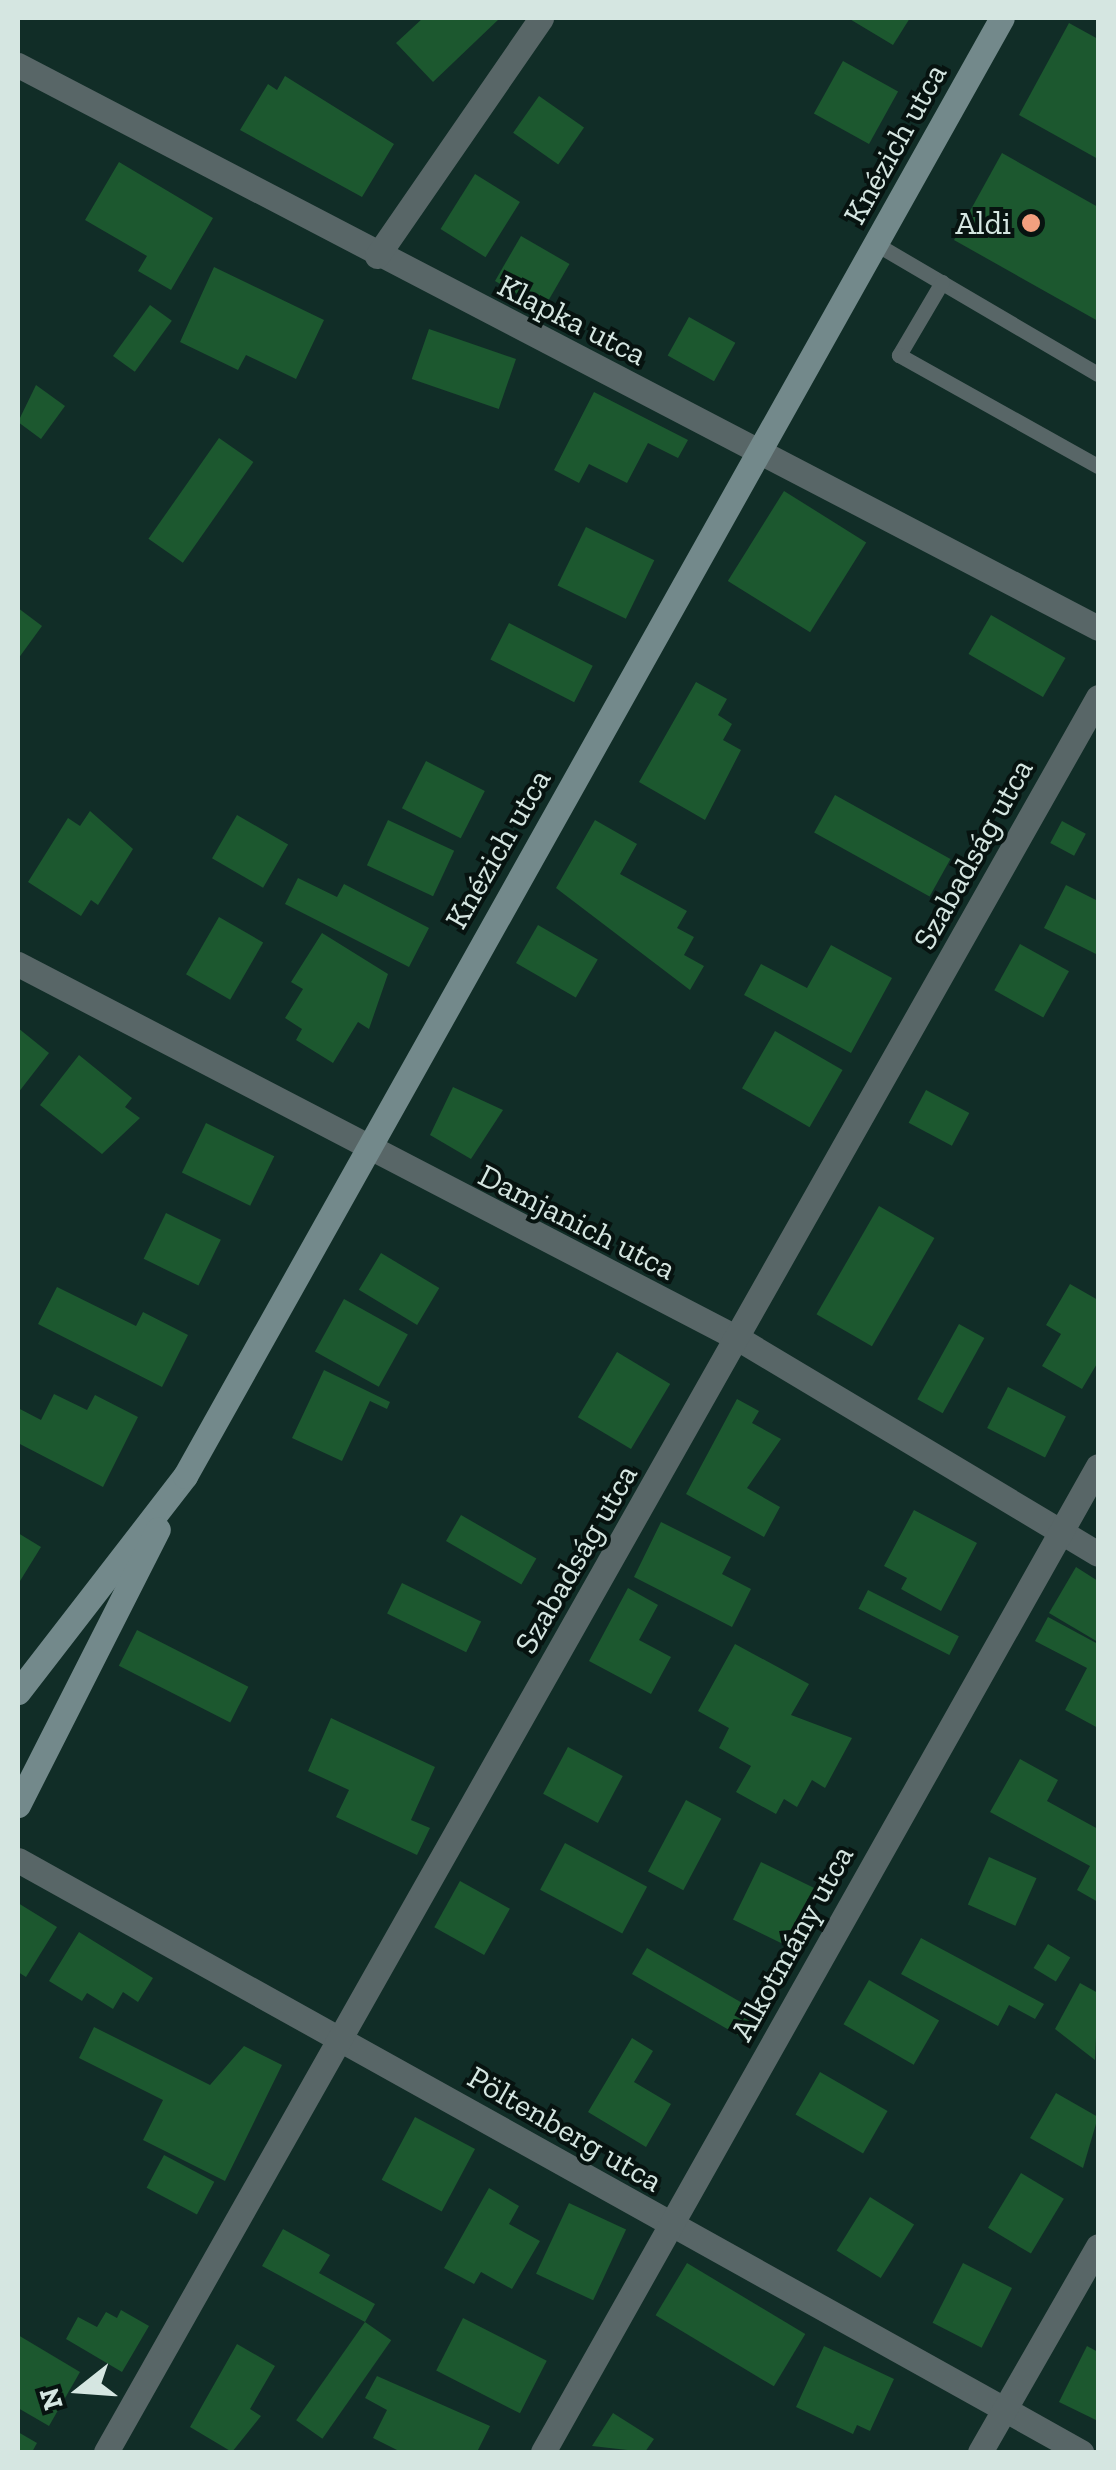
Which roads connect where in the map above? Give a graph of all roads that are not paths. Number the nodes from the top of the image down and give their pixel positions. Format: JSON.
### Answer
{"nodes":[{"id":1,"x":541,"y":18,"type":"edge"},
{"id":2,"x":1002,"y":18,"type":"edge"},
{"id":3,"x":18,"y":65,"type":"edge"},
{"id":4,"x":876,"y":244,"type":"junction"},
{"id":5,"x":377,"y":256,"type":"junction"},
{"id":6,"x":942,"y":282,"type":"junction"},
{"id":7,"x":1098,"y":374,"type":"edge"},
{"id":8,"x":760,"y":454,"type":"junction"},
{"id":9,"x":1098,"y":466,"type":"edge"},
{"id":10,"x":1098,"y":628,"type":"edge"},
{"id":11,"x":1098,"y":697,"type":"edge"},
{"id":12,"x":18,"y":964,"type":"edge"},
{"id":13,"x":364,"y":1152,"type":"junction"},
{"id":14,"x":739,"y":1339,"type":"junction"},
{"id":15,"x":1098,"y":1466,"type":"edge"},
{"id":16,"x":185,"y":1476,"type":"junction"},
{"id":17,"x":1060,"y":1533,"type":"junction"},
{"id":18,"x":1098,"y":1554,"type":"edge"},
{"id":19,"x":18,"y":1692,"type":"edge"},
{"id":20,"x":18,"y":1805,"type":"edge"},
{"id":21,"x":18,"y":1860,"type":"edge"},
{"id":22,"x":339,"y":2038,"type":"junction"},
{"id":23,"x":670,"y":2226,"type":"junction"},
{"id":24,"x":1098,"y":2246,"type":"edge"},
{"id":25,"x":1004,"y":2410,"type":"junction"},
{"id":26,"x":106,"y":2452,"type":"edge"},
{"id":27,"x":543,"y":2452,"type":"edge"},
{"id":28,"x":980,"y":2452,"type":"edge"},
{"id":29,"x":1080,"y":2452,"type":"edge"}],
"edges":[{"from":1,"to":5,"type":"street"},
{"from":2,"to":4,"type":"street","name":"Knézich utca"},
{"from":3,"to":5,"type":"street","name":"Klapka utca"},
{"from":4,"to":6,"type":"lane"},
{"from":4,"to":8,"type":"street","name":"Knézich utca"},
{"from":5,"to":8,"type":"street","name":"Klapka utca"},
{"from":6,"to":7,"type":"lane"},
{"from":6,"to":9,"type":"lane"},
{"from":8,"to":10,"type":"street","name":"Klapka utca"},
{"from":8,"to":13,"type":"street","name":"Knézich utca"},
{"from":11,"to":14,"type":"street","name":"Szabadság utca"},
{"from":12,"to":13,"type":"street","name":"Damjanich utca"},
{"from":13,"to":14,"type":"street","name":"Damjanich utca"},
{"from":13,"to":16,"type":"street","name":"Knézich utca"},
{"from":14,"to":17,"type":"street","name":"Damjanich utca"},
{"from":14,"to":22,"type":"street","name":"Szabadság utca"},
{"from":15,"to":17,"type":"street","name":"Alkotmány utca"},
{"from":16,"to":19,"type":"street","name":"Knézich utca"},
{"from":16,"to":20,"type":"street"},
{"from":17,"to":18,"type":"street","name":"Damjanich utca"},
{"from":17,"to":23,"type":"street","name":"Alkotmány utca"},
{"from":21,"to":22,"type":"street","name":"Pöltenberg utca"},
{"from":22,"to":23,"type":"street","name":"Pöltenberg utca"},
{"from":22,"to":26,"type":"street","name":"Szabadság utca"},
{"from":23,"to":25,"type":"street","name":"Pöltenberg utca"},
{"from":23,"to":27,"type":"street","name":"Alkotmány utca"},
{"from":24,"to":25,"type":"street"},
{"from":25,"to":28,"type":"street"},
{"from":25,"to":29,"type":"street","name":"Pöltenberg utca"}]}
